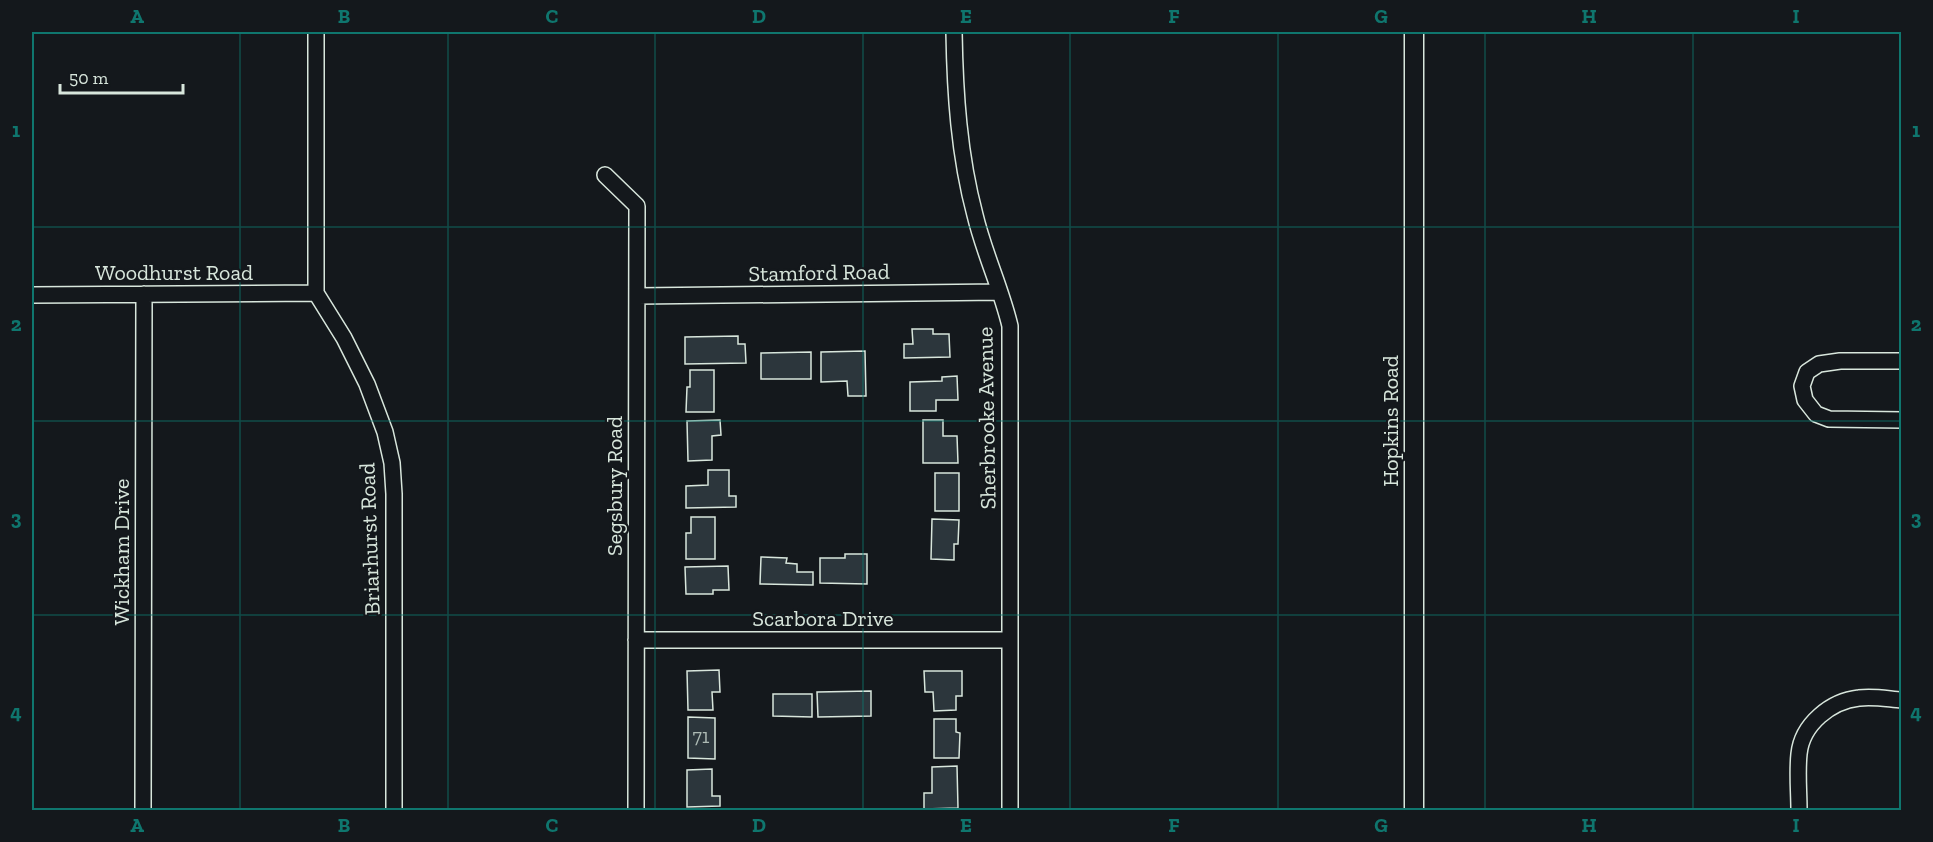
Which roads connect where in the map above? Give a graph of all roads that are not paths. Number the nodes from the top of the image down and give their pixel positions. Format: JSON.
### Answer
{"nodes":[{"id":1,"x":316,"y":32,"type":"edge"},
{"id":2,"x":954,"y":32,"type":"edge"},
{"id":3,"x":1414,"y":32,"type":"edge"},
{"id":4,"x":605,"y":175,"type":"dead end"},
{"id":5,"x":1000,"y":292,"type":"junction"},
{"id":6,"x":316,"y":293,"type":"junction"},
{"id":7,"x":144,"y":294,"type":"junction"},
{"id":8,"x":32,"y":295,"type":"edge"},
{"id":9,"x":638,"y":296,"type":"junction"},
{"id":10,"x":1902,"y":361,"type":"edge"},
{"id":11,"x":1902,"y":420,"type":"edge"},
{"id":12,"x":636,"y":640,"type":"junction"},
{"id":13,"x":1010,"y":640,"type":"junction"},
{"id":14,"x":1902,"y":700,"type":"edge"},
{"id":15,"x":143,"y":810,"type":"edge"},
{"id":16,"x":394,"y":810,"type":"edge"},
{"id":17,"x":636,"y":810,"type":"edge"},
{"id":18,"x":1010,"y":810,"type":"edge"},
{"id":19,"x":1414,"y":810,"type":"edge"},
{"id":20,"x":1799,"y":810,"type":"edge"}],
"edges":[{"from":1,"to":6,"type":"street"},
{"from":2,"to":5,"type":"street","name":"Sherbrooke Avenue"},
{"from":3,"to":19,"type":"street","name":"Hopkins Road"},
{"from":4,"to":9,"type":"street","name":"Segsbury Road"},
{"from":5,"to":9,"type":"street","name":"Stamford Road"},
{"from":5,"to":13,"type":"street","name":"Sherbrooke Avenue"},
{"from":6,"to":7,"type":"street","name":"Woodhurst Road"},
{"from":6,"to":16,"type":"street","name":"Briarhurst Road"},
{"from":7,"to":8,"type":"street","name":"Woodhurst Road"},
{"from":7,"to":15,"type":"street","name":"Wickham Drive"},
{"from":9,"to":12,"type":"street","name":"Segsbury Road"},
{"from":10,"to":11,"type":"street"},
{"from":12,"to":13,"type":"street","name":"Scarbora Drive"},
{"from":12,"to":17,"type":"street","name":"Segsbury Road"},
{"from":13,"to":18,"type":"street","name":"Sherbrooke Avenue"},
{"from":14,"to":20,"type":"street"}]}
